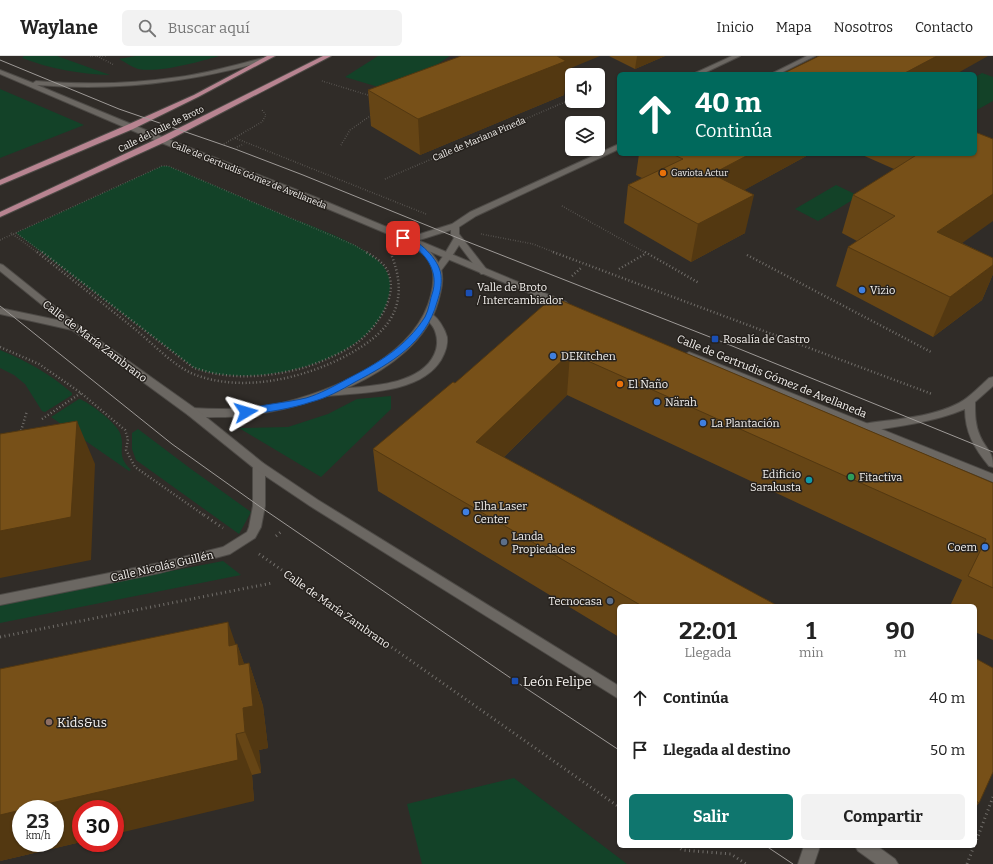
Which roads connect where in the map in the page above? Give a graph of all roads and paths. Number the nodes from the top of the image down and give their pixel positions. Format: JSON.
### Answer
{"nodes":[{"id":1,"x":90,"y":56,"type":"edge"},
{"id":2,"x":106,"y":56,"type":"edge"},
{"id":3,"x":272,"y":56,"type":"edge"},
{"id":4,"x":328,"y":56,"type":"edge"},
{"id":5,"x":737,"y":56,"type":"edge"},
{"id":6,"x":812,"y":56,"type":"edge"},
{"id":7,"x":263,"y":60,"type":"junction"},
{"id":8,"x":0,"y":72,"type":"edge"},
{"id":9,"x":701,"y":72,"type":"edge"},
{"id":10,"x":778,"y":72,"type":"edge"},
{"id":11,"x":321,"y":80,"type":"dead end"},
{"id":12,"x":24,"y":82,"type":"junction"},
{"id":13,"x":371,"y":96,"type":"dead end"},
{"id":14,"x":565,"y":102,"type":"edge"},
{"id":15,"x":260,"y":110,"type":"dead end"},
{"id":16,"x":375,"y":113,"type":"dead end"},
{"id":17,"x":130,"y":128,"type":"junction"},
{"id":18,"x":162,"y":140,"type":"junction"},
{"id":19,"x":244,"y":144,"type":"dead end"},
{"id":20,"x":341,"y":145,"type":"dead end"},
{"id":21,"x":617,"y":147,"type":"edge"},
{"id":22,"x":237,"y":148,"type":"dead end"},
{"id":23,"x":386,"y":179,"type":"dead end"},
{"id":24,"x":0,"y":183,"type":"edge"},
{"id":25,"x":562,"y":206,"type":"dead end"},
{"id":26,"x":275,"y":208,"type":"dead end"},
{"id":27,"x":289,"y":213,"type":"dead end"},
{"id":28,"x":0,"y":215,"type":"edge"},
{"id":29,"x":428,"y":215,"type":"dead end"},
{"id":30,"x":455,"y":226,"type":"junction"},
{"id":31,"x":10,"y":232,"type":"dead end"},
{"id":32,"x":16,"y":233,"type":"junction"},
{"id":33,"x":476,"y":233,"type":"dead end"},
{"id":34,"x":12,"y":234,"type":"junction"},
{"id":35,"x":458,"y":238,"type":"junction"},
{"id":36,"x":0,"y":240,"type":"edge"},
{"id":37,"x":410,"y":240,"type":"junction"},
{"id":38,"x":386,"y":251,"type":"dead end"},
{"id":39,"x":645,"y":254,"type":"junction"},
{"id":40,"x":747,"y":255,"type":"dead end"},
{"id":41,"x":448,"y":256,"type":"junction"},
{"id":42,"x":0,"y":267,"type":"edge"},
{"id":43,"x":582,"y":267,"type":"dead end"},
{"id":44,"x":619,"y":269,"type":"dead end"},
{"id":45,"x":437,"y":270,"type":"junction"},
{"id":46,"x":484,"y":272,"type":"junction"},
{"id":47,"x":572,"y":276,"type":"dead end"},
{"id":48,"x":699,"y":283,"type":"dead end"},
{"id":49,"x":569,"y":307,"type":"edge"},
{"id":50,"x":0,"y":311,"type":"edge"},
{"id":51,"x":429,"y":316,"type":"junction"},
{"id":52,"x":76,"y":328,"type":"junction"},
{"id":53,"x":0,"y":347,"type":"edge"},
{"id":54,"x":679,"y":351,"type":"edge"},
{"id":55,"x":931,"y":352,"type":"dead end"},
{"id":56,"x":993,"y":380,"type":"edge"},
{"id":57,"x":81,"y":393,"type":"junction"},
{"id":58,"x":328,"y":393,"type":"junction"},
{"id":59,"x":965,"y":403,"type":"junction"},
{"id":60,"x":27,"y":412,"type":"dead end"},
{"id":61,"x":192,"y":412,"type":"junction"},
{"id":62,"x":42,"y":419,"type":"dead end"},
{"id":63,"x":869,"y":427,"type":"junction"},
{"id":64,"x":17,"y":440,"type":"edge"},
{"id":65,"x":993,"y":463,"type":"edge"},
{"id":66,"x":259,"y":466,"type":"junction"},
{"id":67,"x":993,"y":478,"type":"edge"},
{"id":68,"x":242,"y":541,"type":"junction"},
{"id":69,"x":272,"y":583,"type":"dead end"},
{"id":70,"x":0,"y":600,"type":"edge"},
{"id":71,"x":0,"y":637,"type":"edge"},
{"id":72,"x":617,"y":691,"type":"edge"},
{"id":73,"x":993,"y":797,"type":"edge"},
{"id":74,"x":617,"y":806,"type":"edge"},
{"id":75,"x":977,"y":840,"type":"edge"},
{"id":76,"x":680,"y":848,"type":"edge"},
{"id":77,"x":811,"y":848,"type":"edge"},
{"id":78,"x":866,"y":848,"type":"edge"},
{"id":79,"x":974,"y":848,"type":"edge"},
{"id":80,"x":746,"y":864,"type":"edge"},
{"id":81,"x":806,"y":864,"type":"edge"},
{"id":82,"x":890,"y":864,"type":"edge"},
{"id":83,"x":967,"y":864,"type":"edge"}],
"edges":[{"from":1,"to":2,"type":"path"},
{"from":3,"to":7,"type":"main road","name":"Calle del Valle de Broto"},
{"from":4,"to":18,"type":"main road","name":"Calle del Valle de Broto"},
{"from":5,"to":9,"type":"main road"},
{"from":6,"to":10,"type":"main road"},
{"from":7,"to":12,"type":"main road"},
{"from":7,"to":17,"type":"main road","name":"Calle del Valle de Broto"},
{"from":8,"to":12,"type":"main road","name":"Calle de Gertrudis Gómez de Avellaneda"},
{"from":11,"to":13,"type":"path"},
{"from":12,"to":17,"type":"main road","name":"Calle de Gertrudis Gómez de Avellaneda"},
{"from":14,"to":23,"type":"path","name":"Calle de Mariana Pineda"},
{"from":15,"to":29,"type":"path"},
{"from":16,"to":20,"type":"path"},
{"from":17,"to":18,"type":"main road","name":"Calle de Gertrudis Gómez de Avellaneda"},
{"from":17,"to":24,"type":"main road","name":"Calle del Valle de Broto"},
{"from":18,"to":28,"type":"main road","name":"Calle del Valle de Broto"},
{"from":18,"to":37,"type":"main road","name":"Calle de Gertrudis Gómez de Avellaneda"},
{"from":19,"to":22,"type":"path"},
{"from":21,"to":30,"type":"main road"},
{"from":25,"to":39,"type":"path"},
{"from":26,"to":27,"type":"path"},
{"from":30,"to":35,"type":"main road"},
{"from":30,"to":37,"type":"main road"},
{"from":31,"to":34,"type":"path"},
{"from":32,"to":32,"type":"path"},
{"from":32,"to":34,"type":"path"},
{"from":33,"to":59,"type":"path"},
{"from":34,"to":36,"type":"path"},
{"from":34,"to":38,"type":"path"},
{"from":35,"to":41,"type":"main road"},
{"from":35,"to":46,"type":"main road"},
{"from":37,"to":41,"type":"main road","name":"Calle de Gertrudis Gómez de Avellaneda"},
{"from":37,"to":45,"type":"main road","name":"Calle de Gertrudis Gómez de Avellaneda"},
{"from":39,"to":44,"type":"path"},
{"from":39,"to":48,"type":"path"},
{"from":40,"to":55,"type":"path"},
{"from":41,"to":45,"type":"main road"},
{"from":41,"to":46,"type":"main road","name":"Calle de Gertrudis Gómez de Avellaneda"},
{"from":42,"to":52,"type":"main road","name":"Calle de María Zambrano"},
{"from":43,"to":47,"type":"path"},
{"from":45,"to":51,"type":"main road"},
{"from":46,"to":49,"type":"main road","name":"Calle de Gertrudis Gómez de Avellaneda"},
{"from":50,"to":52,"type":"main road"},
{"from":51,"to":58,"type":"main road"},
{"from":51,"to":58,"type":"main road"},
{"from":52,"to":61,"type":"main road","name":"Calle de María Zambrano"},
{"from":53,"to":57,"type":"path","name":"Calle de María Zambrano"},
{"from":54,"to":63,"type":"main road","name":"Calle de Gertrudis Gómez de Avellaneda"},
{"from":56,"to":59,"type":"main road"},
{"from":57,"to":62,"type":"path"},
{"from":57,"to":68,"type":"path","name":"Calle de María Zambrano"},
{"from":58,"to":61,"type":"main road"},
{"from":59,"to":63,"type":"main road"},
{"from":59,"to":65,"type":"main road"},
{"from":60,"to":64,"type":"path"},
{"from":61,"to":66,"type":"main road","name":"Calle de María Zambrano"},
{"from":63,"to":67,"type":"main road","name":"Calle de Gertrudis Gómez de Avellaneda"},
{"from":66,"to":68,"type":"main road","name":"Calle Nicolás Guillén"},
{"from":66,"to":72,"type":"main road","name":"Calle de María Zambrano"},
{"from":68,"to":70,"type":"main road","name":"Calle Nicolás Guillén"},
{"from":68,"to":74,"type":"path","name":"Calle de María Zambrano"},
{"from":69,"to":71,"type":"path"},
{"from":73,"to":75,"type":"path"},
{"from":76,"to":80,"type":"path"},
{"from":77,"to":81,"type":"main road"},
{"from":78,"to":82,"type":"main road"},
{"from":79,"to":83,"type":"path"}]}
